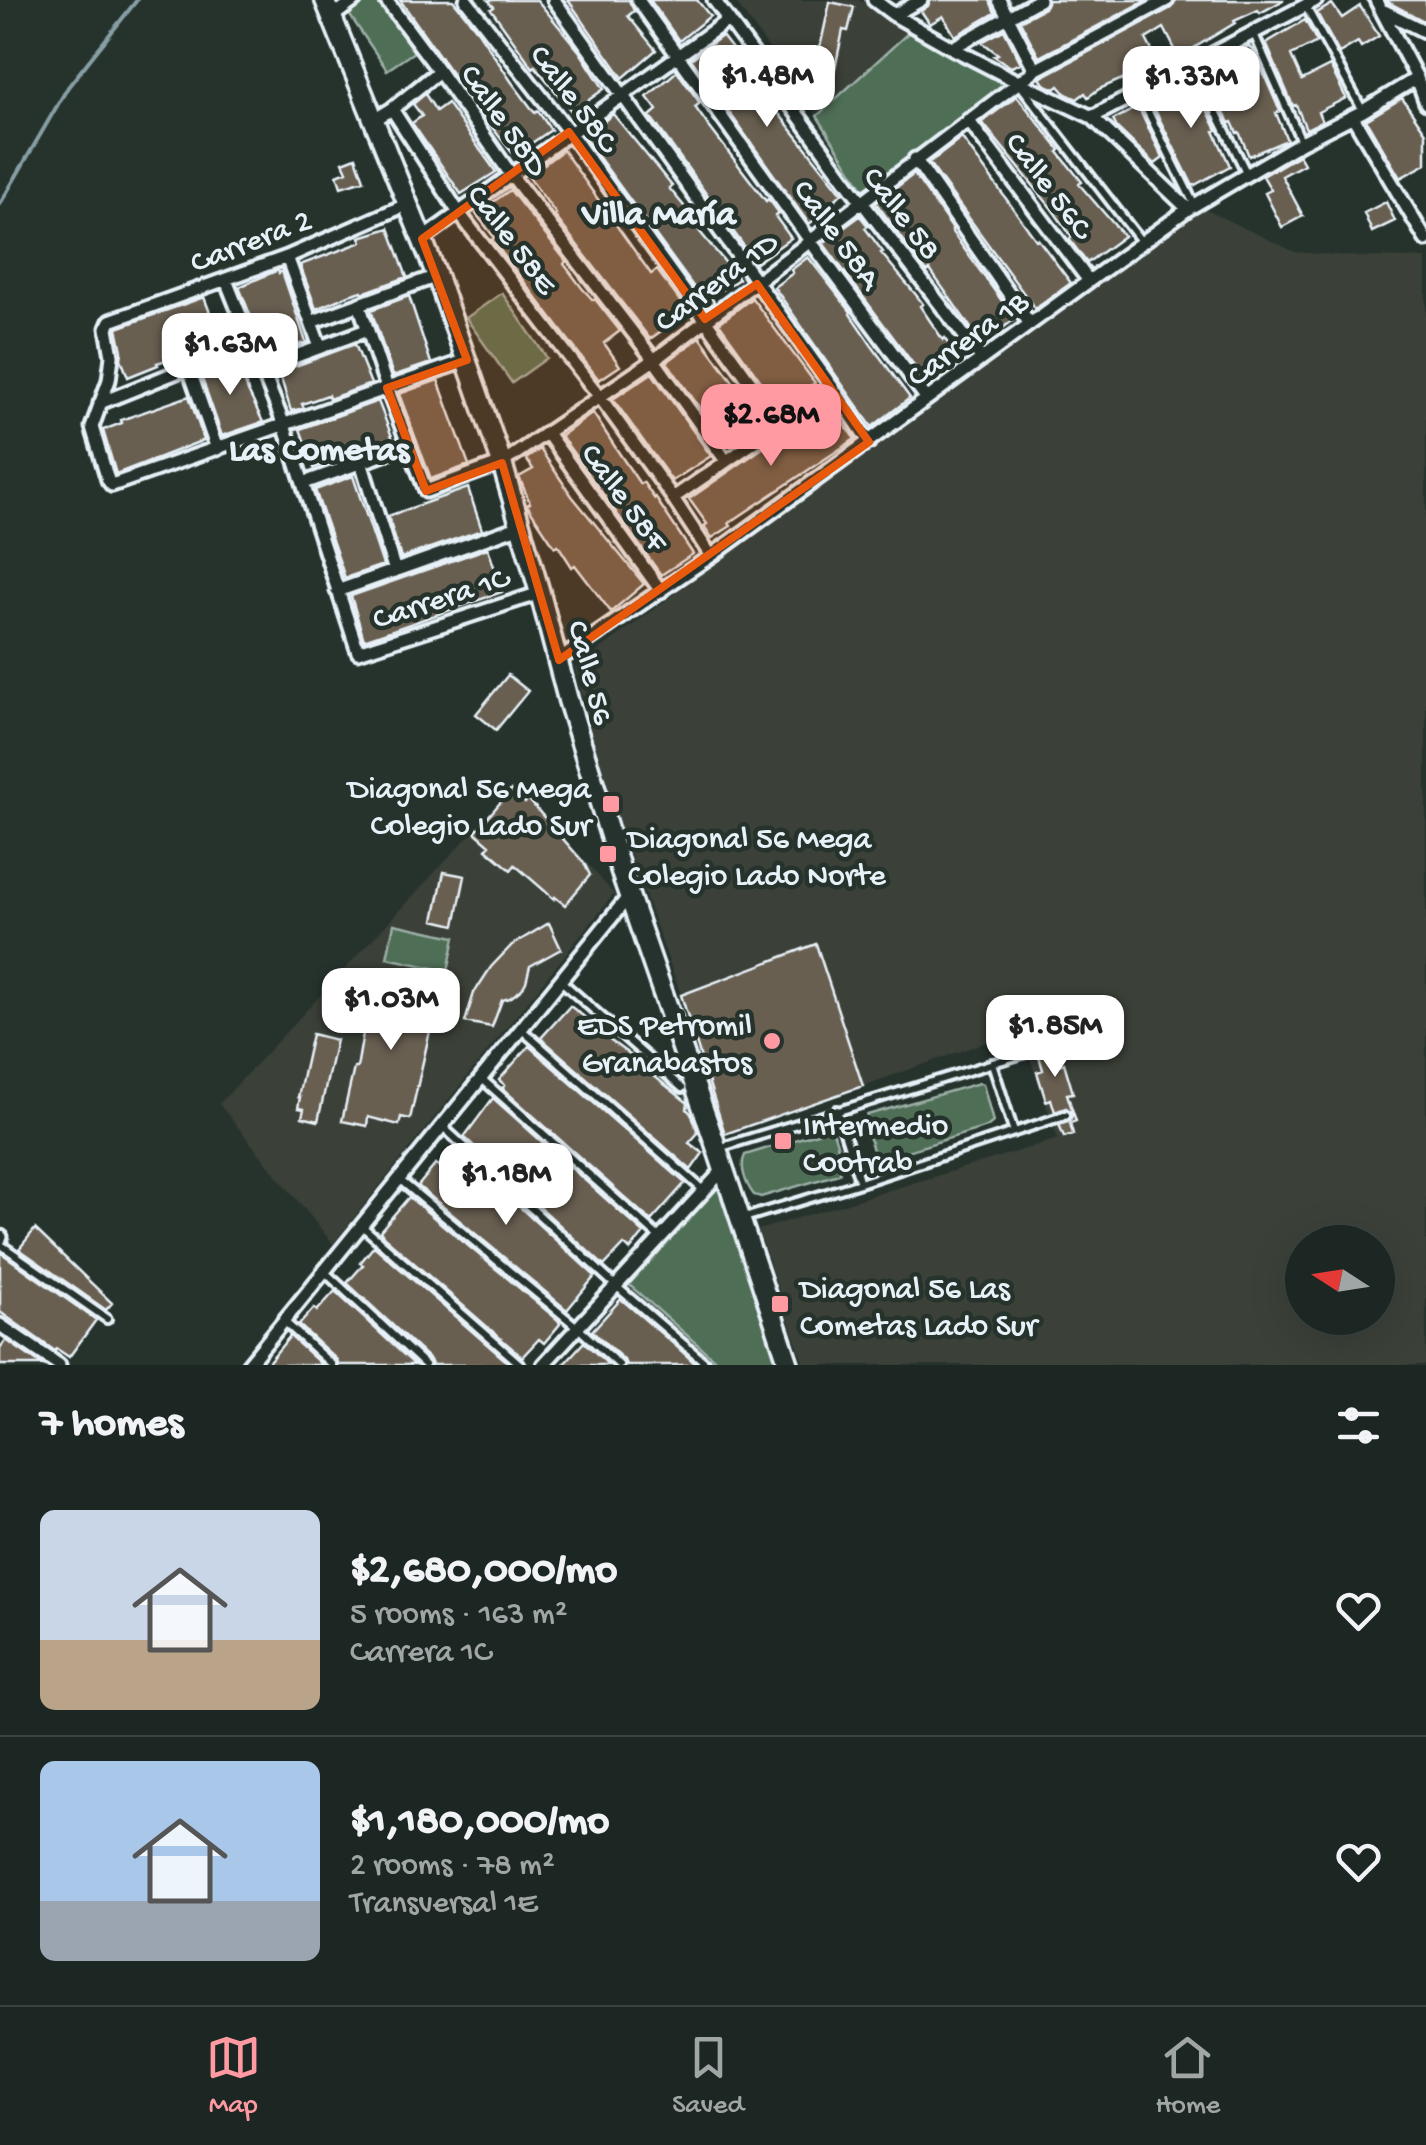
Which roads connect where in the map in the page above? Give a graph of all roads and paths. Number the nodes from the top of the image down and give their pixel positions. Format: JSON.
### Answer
{"nodes":[{"id":1,"x":355,"y":0,"type":"edge"},
{"id":2,"x":386,"y":0,"type":"edge"},
{"id":3,"x":466,"y":0,"type":"edge"},
{"id":4,"x":554,"y":0,"type":"edge"},
{"id":5,"x":638,"y":0,"type":"edge"},
{"id":6,"x":714,"y":0,"type":"edge"},
{"id":7,"x":874,"y":0,"type":"edge"},
{"id":8,"x":922,"y":0,"type":"edge"},
{"id":9,"x":999,"y":0,"type":"edge"},
{"id":10,"x":1039,"y":0,"type":"edge"},
{"id":11,"x":1167,"y":0,"type":"edge"},
{"id":12,"x":1311,"y":3,"type":"edge"},
{"id":13,"x":1378,"y":4,"type":"edge"},
{"id":14,"x":328,"y":8,"type":"edge"},
{"id":15,"x":894,"y":15,"type":"junction"},
{"id":16,"x":1007,"y":16,"type":"junction"},
{"id":17,"x":728,"y":20,"type":"junction"},
{"id":18,"x":1426,"y":32,"type":"edge"},
{"id":19,"x":1254,"y":34,"type":"junction"},
{"id":20,"x":952,"y":48,"type":"junction"},
{"id":21,"x":678,"y":54,"type":"junction"},
{"id":22,"x":1193,"y":65,"type":"junction"},
{"id":23,"x":1035,"y":70,"type":"junction"},
{"id":24,"x":440,"y":71,"type":"junction"},
{"id":25,"x":1416,"y":78,"type":"junction"},
{"id":26,"x":1018,"y":82,"type":"junction"},
{"id":27,"x":1138,"y":93,"type":"junction"},
{"id":28,"x":624,"y":96,"type":"junction"},
{"id":29,"x":1426,"y":103,"type":"edge"},
{"id":30,"x":392,"y":109,"type":"junction"},
{"id":31,"x":1358,"y":114,"type":"junction"},
{"id":32,"x":1092,"y":117,"type":"junction"},
{"id":33,"x":374,"y":120,"type":"junction"},
{"id":34,"x":968,"y":120,"type":"junction"},
{"id":35,"x":570,"y":132,"type":"junction"},
{"id":36,"x":1302,"y":142,"type":"junction"},
{"id":37,"x":915,"y":159,"type":"junction"},
{"id":38,"x":1247,"y":174,"type":"junction"},
{"id":39,"x":512,"y":176,"type":"junction"},
{"id":40,"x":861,"y":202,"type":"junction"},
{"id":41,"x":408,"y":204,"type":"junction"},
{"id":42,"x":1192,"y":206,"type":"junction"},
{"id":43,"x":459,"y":214,"type":"junction"},
{"id":44,"x":422,"y":239,"type":"junction"},
{"id":45,"x":1426,"y":240,"type":"edge"},
{"id":46,"x":811,"y":242,"type":"junction"},
{"id":47,"x":1142,"y":242,"type":"junction"},
{"id":48,"x":287,"y":257,"type":"junction"},
{"id":49,"x":437,"y":276,"type":"junction"},
{"id":50,"x":226,"y":280,"type":"junction"},
{"id":51,"x":1089,"y":281,"type":"junction"},
{"id":52,"x":756,"y":284,"type":"junction"},
{"id":53,"x":359,"y":304,"type":"junction"},
{"id":54,"x":705,"y":319,"type":"junction"},
{"id":55,"x":311,"y":322,"type":"junction"},
{"id":56,"x":1030,"y":324,"type":"junction"},
{"id":57,"x":367,"y":330,"type":"junction"},
{"id":58,"x":249,"y":343,"type":"junction"},
{"id":59,"x":320,"y":347,"type":"junction"},
{"id":60,"x":467,"y":360,"type":"junction"},
{"id":61,"x":654,"y":360,"type":"junction"},
{"id":62,"x":982,"y":360,"type":"junction"},
{"id":63,"x":188,"y":366,"type":"junction"},
{"id":64,"x":261,"y":369,"type":"junction"},
{"id":65,"x":387,"y":388,"type":"junction"},
{"id":66,"x":833,"y":388,"type":"junction"},
{"id":67,"x":599,"y":396,"type":"junction"},
{"id":68,"x":927,"y":399,"type":"junction"},
{"id":69,"x":100,"y":403,"type":"junction"},
{"id":70,"x":780,"y":423,"type":"junction"},
{"id":71,"x":284,"y":425,"type":"junction"},
{"id":72,"x":547,"y":433,"type":"junction"},
{"id":73,"x":869,"y":442,"type":"junction"},
{"id":74,"x":409,"y":445,"type":"junction"},
{"id":75,"x":218,"y":449,"type":"junction"},
{"id":76,"x":726,"y":461,"type":"junction"},
{"id":77,"x":361,"y":462,"type":"junction"},
{"id":78,"x":502,"y":464,"type":"junction"},
{"id":79,"x":304,"y":483,"type":"junction"},
{"id":80,"x":674,"y":498,"type":"junction"},
{"id":81,"x":521,"y":526,"type":"junction"},
{"id":82,"x":712,"y":556,"type":"junction"},
{"id":83,"x":395,"y":571,"type":"junction"},
{"id":84,"x":337,"y":590,"type":"junction"},
{"id":85,"x":662,"y":591,"type":"junction"},
{"id":86,"x":540,"y":593,"type":"junction"},
{"id":87,"x":559,"y":660,"type":"junction"},
{"id":88,"x":629,"y":896,"type":"junction"},
{"id":89,"x":560,"y":980,"type":"junction"},
{"id":90,"x":521,"y":1030,"type":"junction"},
{"id":91,"x":1045,"y":1047,"type":"dead end"},
{"id":92,"x":992,"y":1063,"type":"junction"},
{"id":93,"x":481,"y":1078,"type":"junction"},
{"id":94,"x":682,"y":1088,"type":"dead end"},
{"id":95,"x":837,"y":1110,"type":"junction"},
{"id":96,"x":1066,"y":1115,"type":"dead end"},
{"id":97,"x":442,"y":1126,"type":"junction"},
{"id":98,"x":1014,"y":1132,"type":"junction"},
{"id":99,"x":718,"y":1149,"type":"junction"},
{"id":100,"x":724,"y":1169,"type":"junction"},
{"id":101,"x":399,"y":1179,"type":"junction"},
{"id":102,"x":860,"y":1183,"type":"junction"},
{"id":103,"x":702,"y":1190,"type":"junction"},
{"id":104,"x":740,"y":1220,"type":"junction"},
{"id":105,"x":361,"y":1226,"type":"junction"},
{"id":106,"x":659,"y":1237,"type":"junction"},
{"id":107,"x":0,"y":1239,"type":"edge"},
{"id":108,"x":324,"y":1271,"type":"junction"},
{"id":109,"x":616,"y":1286,"type":"junction"},
{"id":110,"x":108,"y":1318,"type":"dead end"},
{"id":111,"x":284,"y":1321,"type":"junction"},
{"id":112,"x":0,"y":1325,"type":"edge"},
{"id":113,"x":576,"y":1326,"type":"junction"},
{"id":114,"x":59,"y":1365,"type":"edge"},
{"id":115,"x":248,"y":1365,"type":"edge"},
{"id":116,"x":332,"y":1365,"type":"edge"},
{"id":117,"x":425,"y":1365,"type":"edge"},
{"id":118,"x":521,"y":1365,"type":"edge"},
{"id":119,"x":543,"y":1365,"type":"edge"},
{"id":120,"x":619,"y":1365,"type":"edge"},
{"id":121,"x":708,"y":1365,"type":"edge"},
{"id":122,"x":789,"y":1365,"type":"edge"}],
"edges":[{"from":1,"to":14,"type":"street"},
{"from":2,"to":24,"type":"street","name":"Calle 58D"},
{"from":3,"to":35,"type":"street","name":"Calle 58C"},
{"from":4,"to":28,"type":"street"},
{"from":5,"to":21,"type":"street","name":"Calle 58A"},
{"from":6,"to":17,"type":"street","name":"Calle 58"},
{"from":7,"to":15,"type":"street"},
{"from":8,"to":15,"type":"street"},
{"from":9,"to":16,"type":"street"},
{"from":10,"to":16,"type":"street"},
{"from":11,"to":23,"type":"street"},
{"from":12,"to":19,"type":"street"},
{"from":12,"to":31,"type":"lane"},
{"from":13,"to":18,"type":"street"},
{"from":13,"to":25,"type":"street"},
{"from":14,"to":33,"type":"main road","name":"Calle 56"},
{"from":15,"to":20,"type":"street"},
{"from":16,"to":20,"type":"street"},
{"from":16,"to":23,"type":"street"},
{"from":17,"to":21,"type":"street"},
{"from":17,"to":40,"type":"street","name":"Calle 58"},
{"from":19,"to":22,"type":"street"},
{"from":19,"to":36,"type":"lane"},
{"from":20,"to":26,"type":"street"},
{"from":21,"to":28,"type":"street"},
{"from":21,"to":46,"type":"street","name":"Calle 58A"},
{"from":22,"to":27,"type":"street"},
{"from":22,"to":38,"type":"lane"},
{"from":23,"to":26,"type":"street"},
{"from":24,"to":30,"type":"street"},
{"from":24,"to":39,"type":"street","name":"Calle 58D"},
{"from":25,"to":29,"type":"street"},
{"from":25,"to":31,"type":"street","name":"Carrera 1B"},
{"from":26,"to":32,"type":"street"},
{"from":26,"to":34,"type":"street","name":"Carrera 1D"},
{"from":26,"to":47,"type":"lane"},
{"from":27,"to":32,"type":"street"},
{"from":27,"to":42,"type":"lane"},
{"from":28,"to":35,"type":"street"},
{"from":28,"to":52,"type":"street"},
{"from":30,"to":33,"type":"street"},
{"from":30,"to":43,"type":"street","name":"Calle 58E"},
{"from":31,"to":36,"type":"street","name":"Carrera 1B"},
{"from":31,"to":45,"type":"street"},
{"from":32,"to":42,"type":"street"},
{"from":33,"to":41,"type":"main road","name":"Calle 56"},
{"from":34,"to":37,"type":"street","name":"Carrera 1D"},
{"from":34,"to":51,"type":"street","name":"Calle 56C"},
{"from":35,"to":39,"type":"street"},
{"from":35,"to":54,"type":"street","name":"Calle 58C"},
{"from":36,"to":38,"type":"street","name":"Carrera 1B"},
{"from":37,"to":40,"type":"street","name":"Carrera 1D"},
{"from":37,"to":56,"type":"street"},
{"from":38,"to":42,"type":"street","name":"Carrera 1B"},
{"from":39,"to":43,"type":"street"},
{"from":39,"to":61,"type":"street","name":"Calle 58D"},
{"from":40,"to":46,"type":"street","name":"Carrera 1D"},
{"from":40,"to":62,"type":"street","name":"Calle 58"},
{"from":41,"to":44,"type":"main road","name":"Calle 56"},
{"from":41,"to":48,"type":"street","name":"Carrera 2"},
{"from":42,"to":47,"type":"street","name":"Carrera 1B"},
{"from":43,"to":44,"type":"street"},
{"from":43,"to":67,"type":"street","name":"Calle 58E"},
{"from":44,"to":49,"type":"main road","name":"Calle 56"},
{"from":46,"to":52,"type":"street","name":"Carrera 1D"},
{"from":46,"to":68,"type":"street","name":"Calle 58A"},
{"from":47,"to":51,"type":"street","name":"Carrera 1B"},
{"from":48,"to":50,"type":"street","name":"Carrera 2"},
{"from":48,"to":55,"type":"street"},
{"from":49,"to":53,"type":"street"},
{"from":49,"to":60,"type":"main road","name":"Calle 56"},
{"from":50,"to":58,"type":"street"},
{"from":50,"to":69,"type":"street","name":"Carrera 2"},
{"from":51,"to":56,"type":"street","name":"Carrera 1B"},
{"from":52,"to":54,"type":"street","name":"Carrera 1D"},
{"from":52,"to":66,"type":"street"},
{"from":53,"to":55,"type":"street"},
{"from":53,"to":57,"type":"street"},
{"from":54,"to":61,"type":"street","name":"Carrera 1D"},
{"from":54,"to":70,"type":"street","name":"Calle 58C"},
{"from":55,"to":59,"type":"street"},
{"from":56,"to":62,"type":"street","name":"Carrera 1B"},
{"from":57,"to":59,"type":"street"},
{"from":57,"to":65,"type":"street"},
{"from":58,"to":63,"type":"street"},
{"from":58,"to":64,"type":"street"},
{"from":59,"to":64,"type":"street"},
{"from":60,"to":65,"type":"street"},
{"from":60,"to":78,"type":"main road","name":"Calle 56"},
{"from":61,"to":67,"type":"street","name":"Carrera 1D"},
{"from":61,"to":76,"type":"street","name":"Calle 58D"},
{"from":62,"to":68,"type":"street","name":"Carrera 1B"},
{"from":63,"to":69,"type":"street"},
{"from":63,"to":75,"type":"street"},
{"from":64,"to":71,"type":"street"},
{"from":65,"to":71,"type":"street"},
{"from":65,"to":74,"type":"street"},
{"from":66,"to":70,"type":"street"},
{"from":66,"to":73,"type":"street"},
{"from":67,"to":72,"type":"street","name":"Carrera 1D"},
{"from":67,"to":80,"type":"street"},
{"from":68,"to":73,"type":"street","name":"Carrera 1B"},
{"from":69,"to":75,"type":"street"},
{"from":70,"to":76,"type":"street"},
{"from":71,"to":75,"type":"street"},
{"from":71,"to":79,"type":"street"},
{"from":72,"to":78,"type":"street","name":"Carrera 1D"},
{"from":72,"to":85,"type":"street","name":"Calle 58F"},
{"from":73,"to":82,"type":"street","name":"Carrera 1B"},
{"from":74,"to":77,"type":"street"},
{"from":74,"to":78,"type":"street","name":"Carrera 1D"},
{"from":76,"to":80,"type":"street"},
{"from":77,"to":79,"type":"street"},
{"from":77,"to":83,"type":"street"},
{"from":78,"to":81,"type":"main road","name":"Calle 56"},
{"from":79,"to":84,"type":"street"},
{"from":80,"to":82,"type":"street"},
{"from":81,"to":83,"type":"street"},
{"from":81,"to":86,"type":"main road","name":"Calle 56"},
{"from":82,"to":85,"type":"street","name":"Carrera 1B"},
{"from":83,"to":84,"type":"street"},
{"from":84,"to":86,"type":"street","name":"Carrera 1C"},
{"from":85,"to":87,"type":"street","name":"Carrera 1B"},
{"from":86,"to":87,"type":"main road","name":"Calle 56"},
{"from":87,"to":88,"type":"main road","name":"Calle 56"},
{"from":88,"to":89,"type":"street"},
{"from":88,"to":99,"type":"main road","name":"Calle 56"},
{"from":89,"to":90,"type":"street"},
{"from":89,"to":94,"type":"lane"},
{"from":90,"to":93,"type":"street"},
{"from":90,"to":103,"type":"lane"},
{"from":91,"to":92,"type":"lane"},
{"from":92,"to":95,"type":"lane"},
{"from":92,"to":98,"type":"lane"},
{"from":93,"to":97,"type":"street"},
{"from":93,"to":106,"type":"lane"},
{"from":95,"to":99,"type":"lane"},
{"from":95,"to":102,"type":"lane"},
{"from":96,"to":98,"type":"lane"},
{"from":97,"to":101,"type":"street"},
{"from":97,"to":109,"type":"lane"},
{"from":98,"to":102,"type":"lane"},
{"from":99,"to":100,"type":"main road","name":"Calle 56"},
{"from":100,"to":103,"type":"street"},
{"from":100,"to":104,"type":"main road","name":"Calle 56"},
{"from":101,"to":105,"type":"street"},
{"from":101,"to":113,"type":"lane"},
{"from":102,"to":104,"type":"lane"},
{"from":103,"to":106,"type":"street"},
{"from":104,"to":122,"type":"main road","name":"Calle 56"},
{"from":105,"to":108,"type":"street"},
{"from":105,"to":118,"type":"lane"},
{"from":106,"to":109,"type":"street"},
{"from":107,"to":110,"type":"lane"},
{"from":108,"to":111,"type":"street"},
{"from":108,"to":117,"type":"lane"},
{"from":109,"to":113,"type":"street"},
{"from":109,"to":121,"type":"lane"},
{"from":111,"to":115,"type":"street"},
{"from":111,"to":116,"type":"lane"},
{"from":112,"to":114,"type":"street"},
{"from":113,"to":119,"type":"street"},
{"from":113,"to":120,"type":"lane"}]}
